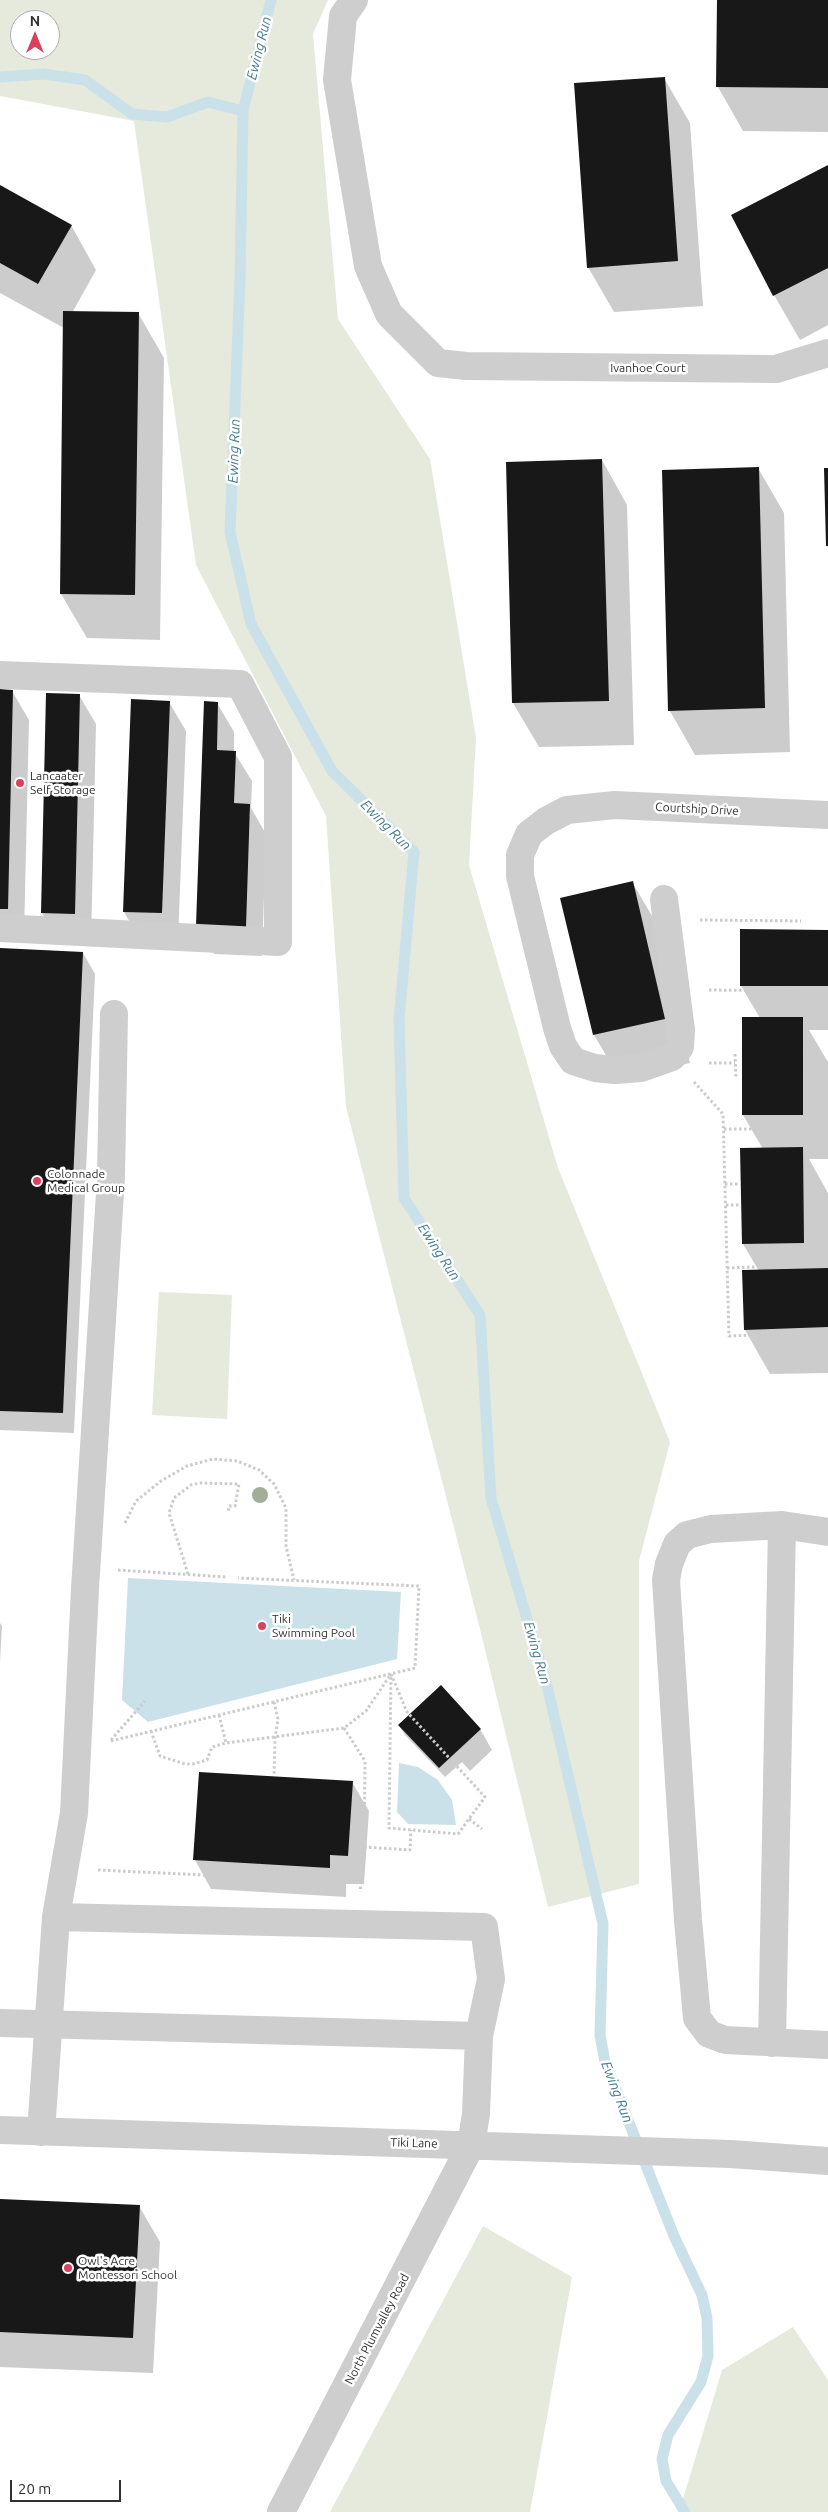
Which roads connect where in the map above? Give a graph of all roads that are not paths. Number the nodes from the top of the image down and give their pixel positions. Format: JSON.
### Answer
{"nodes":[{"id":1,"x":354,"y":0,"type":"edge"},
{"id":2,"x":828,"y":353,"type":"edge"},
{"id":3,"x":0,"y":675,"type":"edge"},
{"id":4,"x":828,"y":816,"type":"edge"},
{"id":5,"x":666,"y":909,"type":"road end"},
{"id":6,"x":0,"y":928,"type":"edge"},
{"id":7,"x":114,"y":1014,"type":"dead end"},
{"id":8,"x":782,"y":1526,"type":"junction"},
{"id":9,"x":828,"y":1532,"type":"edge"},
{"id":10,"x":56,"y":1917,"type":"junction"},
{"id":11,"x":0,"y":2023,"type":"edge"},
{"id":12,"x":49,"y":2025,"type":"junction"},
{"id":13,"x":479,"y":2036,"type":"junction"},
{"id":14,"x":772,"y":2043,"type":"junction"},
{"id":15,"x":828,"y":2045,"type":"edge"},
{"id":16,"x":0,"y":2130,"type":"edge"},
{"id":17,"x":41,"y":2132,"type":"junction"},
{"id":18,"x":471,"y":2144,"type":"junction"},
{"id":19,"x":828,"y":2161,"type":"edge"},
{"id":20,"x":281,"y":2512,"type":"edge"}],
"edges":[{"from":1,"to":2,"type":"street","name":"Ivanhoe Court"},
{"from":3,"to":6,"type":"street"},
{"from":4,"to":5,"type":"street","name":"Courtship Drive"},
{"from":7,"to":10,"type":"street"},
{"from":8,"to":9,"type":"street"},
{"from":8,"to":14,"type":"street"},
{"from":8,"to":14,"type":"street"},
{"from":10,"to":12,"type":"street"},
{"from":10,"to":13,"type":"street","name":"North Plumvalley Road"},
{"from":11,"to":12,"type":"street"},
{"from":12,"to":13,"type":"street"},
{"from":12,"to":17,"type":"street"},
{"from":13,"to":18,"type":"street","name":"North Plumvalley Road"},
{"from":14,"to":15,"type":"street"},
{"from":16,"to":17,"type":"street","name":"Tiki Lane"},
{"from":17,"to":18,"type":"street","name":"Tiki Lane"},
{"from":18,"to":19,"type":"street","name":"Tiki Lane"},
{"from":18,"to":20,"type":"street","name":"North Plumvalley Road"}]}
